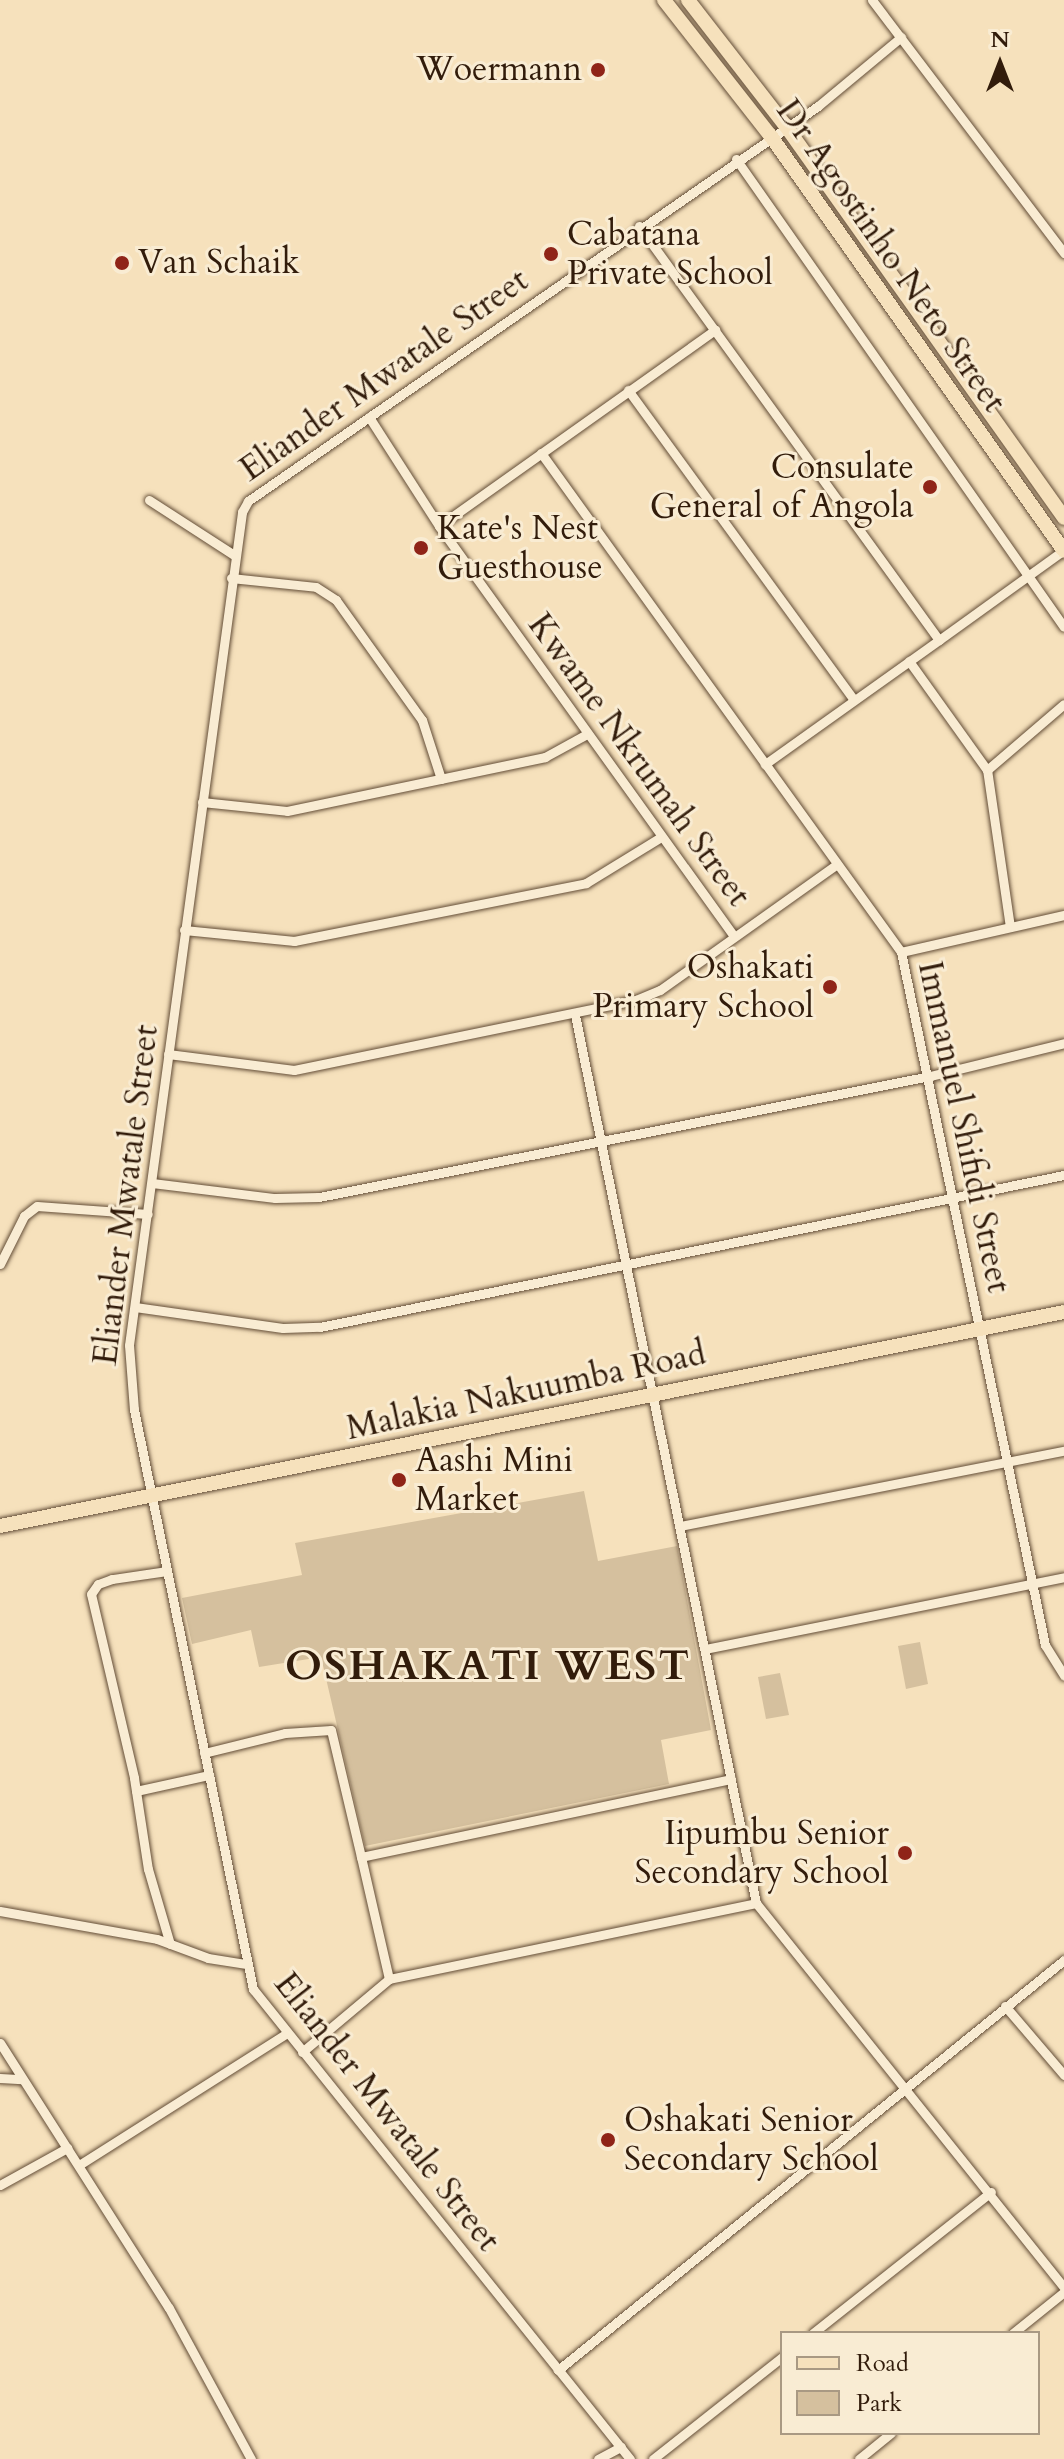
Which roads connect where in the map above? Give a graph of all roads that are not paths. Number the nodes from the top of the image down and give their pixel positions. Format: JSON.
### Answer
{"nodes":[{"id":1,"x":664,"y":0,"type":"edge"},
{"id":2,"x":688,"y":0,"type":"edge"},
{"id":3,"x":872,"y":0,"type":"edge"},
{"id":4,"x":901,"y":37,"type":"junction"},
{"id":5,"x":785,"y":125,"type":"junction"},
{"id":6,"x":770,"y":135,"type":"junction"},
{"id":7,"x":736,"y":159,"type":"junction"},
{"id":8,"x":639,"y":226,"type":"junction"},
{"id":9,"x":1064,"y":253,"type":"edge"},
{"id":10,"x":715,"y":330,"type":"junction"},
{"id":11,"x":628,"y":390,"type":"junction"},
{"id":12,"x":369,"y":417,"type":"junction"},
{"id":13,"x":541,"y":453,"type":"junction"},
{"id":14,"x":149,"y":500,"type":"dead end"},
{"id":15,"x":1064,"y":518,"type":"edge"},
{"id":16,"x":439,"y":526,"type":"junction"},
{"id":17,"x":1064,"y":550,"type":"edge"},
{"id":18,"x":234,"y":555,"type":"junction"},
{"id":19,"x":1028,"y":577,"type":"junction"},
{"id":20,"x":231,"y":578,"type":"junction"},
{"id":21,"x":1064,"y":627,"type":"edge"},
{"id":22,"x":939,"y":640,"type":"junction"},
{"id":23,"x":909,"y":661,"type":"junction"},
{"id":24,"x":853,"y":699,"type":"junction"},
{"id":25,"x":1064,"y":704,"type":"edge"},
{"id":26,"x":587,"y":734,"type":"junction"},
{"id":27,"x":765,"y":764,"type":"junction"},
{"id":28,"x":987,"y":770,"type":"junction"},
{"id":29,"x":441,"y":779,"type":"junction"},
{"id":30,"x":202,"y":802,"type":"junction"},
{"id":31,"x":661,"y":837,"type":"junction"},
{"id":32,"x":837,"y":864,"type":"junction"},
{"id":33,"x":1064,"y":915,"type":"edge"},
{"id":34,"x":1010,"y":927,"type":"junction"},
{"id":35,"x":184,"y":930,"type":"junction"},
{"id":36,"x":733,"y":935,"type":"junction"},
{"id":37,"x":901,"y":952,"type":"junction"},
{"id":38,"x":575,"y":1015,"type":"junction"},
{"id":39,"x":1064,"y":1043,"type":"edge"},
{"id":40,"x":168,"y":1054,"type":"junction"},
{"id":41,"x":930,"y":1076,"type":"junction"},
{"id":42,"x":599,"y":1140,"type":"junction"},
{"id":43,"x":1064,"y":1175,"type":"edge"},
{"id":44,"x":152,"y":1183,"type":"junction"},
{"id":45,"x":956,"y":1199,"type":"junction"},
{"id":46,"x":148,"y":1214,"type":"junction"},
{"id":47,"x":0,"y":1264,"type":"edge"},
{"id":48,"x":625,"y":1266,"type":"junction"},
{"id":49,"x":135,"y":1307,"type":"junction"},
{"id":50,"x":1064,"y":1312,"type":"edge"},
{"id":51,"x":981,"y":1329,"type":"junction"},
{"id":52,"x":652,"y":1395,"type":"junction"},
{"id":53,"x":1064,"y":1451,"type":"edge"},
{"id":54,"x":1008,"y":1462,"type":"junction"},
{"id":55,"x":152,"y":1498,"type":"junction"},
{"id":56,"x":0,"y":1526,"type":"edge"},
{"id":57,"x":680,"y":1526,"type":"junction"},
{"id":58,"x":167,"y":1571,"type":"junction"},
{"id":59,"x":1064,"y":1577,"type":"edge"},
{"id":60,"x":1032,"y":1583,"type":"junction"},
{"id":61,"x":705,"y":1649,"type":"junction"},
{"id":62,"x":1064,"y":1675,"type":"edge"},
{"id":63,"x":204,"y":1753,"type":"junction"},
{"id":64,"x":209,"y":1775,"type":"junction"},
{"id":65,"x":731,"y":1779,"type":"junction"},
{"id":66,"x":136,"y":1791,"type":"junction"},
{"id":67,"x":361,"y":1857,"type":"junction"},
{"id":68,"x":756,"y":1903,"type":"junction"},
{"id":69,"x":0,"y":1911,"type":"edge"},
{"id":70,"x":170,"y":1944,"type":"junction"},
{"id":71,"x":1064,"y":1960,"type":"edge"},
{"id":72,"x":247,"y":1964,"type":"junction"},
{"id":73,"x":389,"y":1979,"type":"junction"},
{"id":74,"x":1005,"y":2006,"type":"junction"},
{"id":75,"x":287,"y":2033,"type":"junction"},
{"id":76,"x":0,"y":2043,"type":"edge"},
{"id":77,"x":302,"y":2052,"type":"junction"},
{"id":78,"x":1064,"y":2075,"type":"edge"},
{"id":79,"x":0,"y":2078,"type":"edge"},
{"id":80,"x":22,"y":2079,"type":"junction"},
{"id":81,"x":908,"y":2090,"type":"junction"},
{"id":82,"x":67,"y":2148,"type":"junction"},
{"id":83,"x":79,"y":2165,"type":"junction"},
{"id":84,"x":0,"y":2185,"type":"edge"},
{"id":85,"x":991,"y":2192,"type":"junction"},
{"id":86,"x":1064,"y":2290,"type":"edge"},
{"id":87,"x":816,"y":2331,"type":"edge"},
{"id":88,"x":1015,"y":2331,"type":"edge"},
{"id":89,"x":780,"y":2359,"type":"edge"},
{"id":90,"x":558,"y":2370,"type":"junction"},
{"id":91,"x":889,"y":2435,"type":"edge"},
{"id":92,"x":621,"y":2447,"type":"junction"},
{"id":93,"x":251,"y":2459,"type":"edge"},
{"id":94,"x":598,"y":2459,"type":"edge"},
{"id":95,"x":630,"y":2459,"type":"edge"},
{"id":96,"x":653,"y":2459,"type":"edge"},
{"id":97,"x":859,"y":2459,"type":"edge"}],
"edges":[{"from":1,"to":6,"type":"main road","name":"Dr Agostinho Neto Street"},
{"from":2,"to":5,"type":"main road","name":"Dr Agostinho Neto Street"},
{"from":3,"to":4,"type":"street"},
{"from":4,"to":5,"type":"street","name":"Eliander Mwatale Street"},
{"from":4,"to":9,"type":"street"},
{"from":5,"to":6,"type":"street","name":"Eliander Mwatale Street"},
{"from":5,"to":15,"type":"main road","name":"Dr Agostinho Neto Street"},
{"from":6,"to":7,"type":"street","name":"Eliander Mwatale Street"},
{"from":6,"to":17,"type":"main road","name":"Dr Agostinho Neto Street"},
{"from":7,"to":8,"type":"street","name":"Eliander Mwatale Street"},
{"from":7,"to":19,"type":"street"},
{"from":8,"to":10,"type":"street"},
{"from":8,"to":12,"type":"street","name":"Eliander Mwatale Street"},
{"from":10,"to":11,"type":"street"},
{"from":10,"to":22,"type":"street"},
{"from":11,"to":13,"type":"street"},
{"from":11,"to":24,"type":"street"},
{"from":12,"to":16,"type":"street","name":"Kwame Nkrumah Street"},
{"from":12,"to":18,"type":"street","name":"Eliander Mwatale Street"},
{"from":13,"to":16,"type":"street"},
{"from":13,"to":27,"type":"street","name":"Immanuel Shifidi Street"},
{"from":14,"to":18,"type":"street"},
{"from":16,"to":26,"type":"street","name":"Kwame Nkrumah Street"},
{"from":17,"to":19,"type":"street"},
{"from":18,"to":20,"type":"street","name":"Eliander Mwatale Street"},
{"from":19,"to":21,"type":"street"},
{"from":19,"to":22,"type":"street"},
{"from":20,"to":29,"type":"street"},
{"from":20,"to":30,"type":"street","name":"Eliander Mwatale Street"},
{"from":22,"to":23,"type":"street"},
{"from":23,"to":24,"type":"street"},
{"from":23,"to":28,"type":"street"},
{"from":24,"to":27,"type":"street"},
{"from":25,"to":28,"type":"street"},
{"from":26,"to":29,"type":"street"},
{"from":26,"to":31,"type":"street","name":"Kwame Nkrumah Street"},
{"from":27,"to":32,"type":"street","name":"Immanuel Shifidi Street"},
{"from":28,"to":34,"type":"street"},
{"from":29,"to":30,"type":"street"},
{"from":30,"to":35,"type":"street","name":"Eliander Mwatale Street"},
{"from":31,"to":35,"type":"street"},
{"from":31,"to":36,"type":"street","name":"Kwame Nkrumah Street"},
{"from":32,"to":36,"type":"street"},
{"from":32,"to":37,"type":"street","name":"Immanuel Shifidi Street"},
{"from":33,"to":34,"type":"street"},
{"from":34,"to":37,"type":"street"},
{"from":35,"to":40,"type":"street","name":"Eliander Mwatale Street"},
{"from":36,"to":38,"type":"street"},
{"from":37,"to":41,"type":"street","name":"Immanuel Shifidi Street"},
{"from":38,"to":40,"type":"street"},
{"from":38,"to":42,"type":"street"},
{"from":39,"to":41,"type":"street"},
{"from":40,"to":44,"type":"street","name":"Eliander Mwatale Street"},
{"from":41,"to":42,"type":"street"},
{"from":41,"to":45,"type":"street","name":"Immanuel Shifidi Street"},
{"from":42,"to":44,"type":"street"},
{"from":42,"to":48,"type":"street"},
{"from":43,"to":45,"type":"street"},
{"from":44,"to":46,"type":"street","name":"Eliander Mwatale Street"},
{"from":45,"to":48,"type":"street"},
{"from":45,"to":51,"type":"street","name":"Immanuel Shifidi Street"},
{"from":46,"to":47,"type":"street"},
{"from":46,"to":49,"type":"street","name":"Eliander Mwatale Street"},
{"from":48,"to":49,"type":"street"},
{"from":48,"to":52,"type":"street"},
{"from":49,"to":55,"type":"street","name":"Eliander Mwatale Street"},
{"from":50,"to":51,"type":"main road","name":"Malakia Nakuumba Road"},
{"from":51,"to":52,"type":"main road","name":"Malakia Nakuumba Road"},
{"from":51,"to":54,"type":"street","name":"Immanuel Shifidi Street"},
{"from":52,"to":55,"type":"main road","name":"Malakia Nakuumba Road"},
{"from":52,"to":57,"type":"street"},
{"from":53,"to":54,"type":"street"},
{"from":54,"to":57,"type":"street"},
{"from":54,"to":60,"type":"street","name":"Immanuel Shifidi Street"},
{"from":55,"to":56,"type":"main road","name":"Malakia Nakuumba Road"},
{"from":55,"to":58,"type":"street","name":"Eliander Mwatale Street"},
{"from":57,"to":61,"type":"street"},
{"from":58,"to":63,"type":"street","name":"Eliander Mwatale Street"},
{"from":58,"to":66,"type":"street"},
{"from":59,"to":60,"type":"street"},
{"from":60,"to":61,"type":"street"},
{"from":60,"to":62,"type":"street","name":"Immanuel Shifidi Street"},
{"from":61,"to":65,"type":"street"},
{"from":63,"to":64,"type":"street","name":"Eliander Mwatale Street"},
{"from":63,"to":67,"type":"street"},
{"from":64,"to":66,"type":"street"},
{"from":64,"to":72,"type":"street","name":"Eliander Mwatale Street"},
{"from":65,"to":67,"type":"street"},
{"from":65,"to":68,"type":"street"},
{"from":66,"to":70,"type":"street"},
{"from":67,"to":73,"type":"street"},
{"from":68,"to":73,"type":"street"},
{"from":68,"to":81,"type":"street"},
{"from":69,"to":70,"type":"street"},
{"from":70,"to":72,"type":"street"},
{"from":71,"to":74,"type":"street"},
{"from":72,"to":75,"type":"street","name":"Eliander Mwatale Street"},
{"from":73,"to":77,"type":"street"},
{"from":74,"to":78,"type":"street"},
{"from":74,"to":81,"type":"street"},
{"from":75,"to":77,"type":"street","name":"Eliander Mwatale Street"},
{"from":75,"to":83,"type":"street"},
{"from":76,"to":80,"type":"street"},
{"from":77,"to":90,"type":"street","name":"Eliander Mwatale Street"},
{"from":79,"to":80,"type":"street"},
{"from":80,"to":82,"type":"street"},
{"from":81,"to":85,"type":"street"},
{"from":81,"to":90,"type":"street"},
{"from":82,"to":83,"type":"street"},
{"from":82,"to":84,"type":"street"},
{"from":83,"to":93,"type":"street"},
{"from":85,"to":86,"type":"street"},
{"from":85,"to":87,"type":"street"},
{"from":86,"to":88,"type":"street"},
{"from":89,"to":96,"type":"street"},
{"from":90,"to":92,"type":"street","name":"Eliander Mwatale Street"},
{"from":91,"to":97,"type":"street"},
{"from":92,"to":94,"type":"street"},
{"from":92,"to":95,"type":"street","name":"Eliander Mwatale Street"}]}
